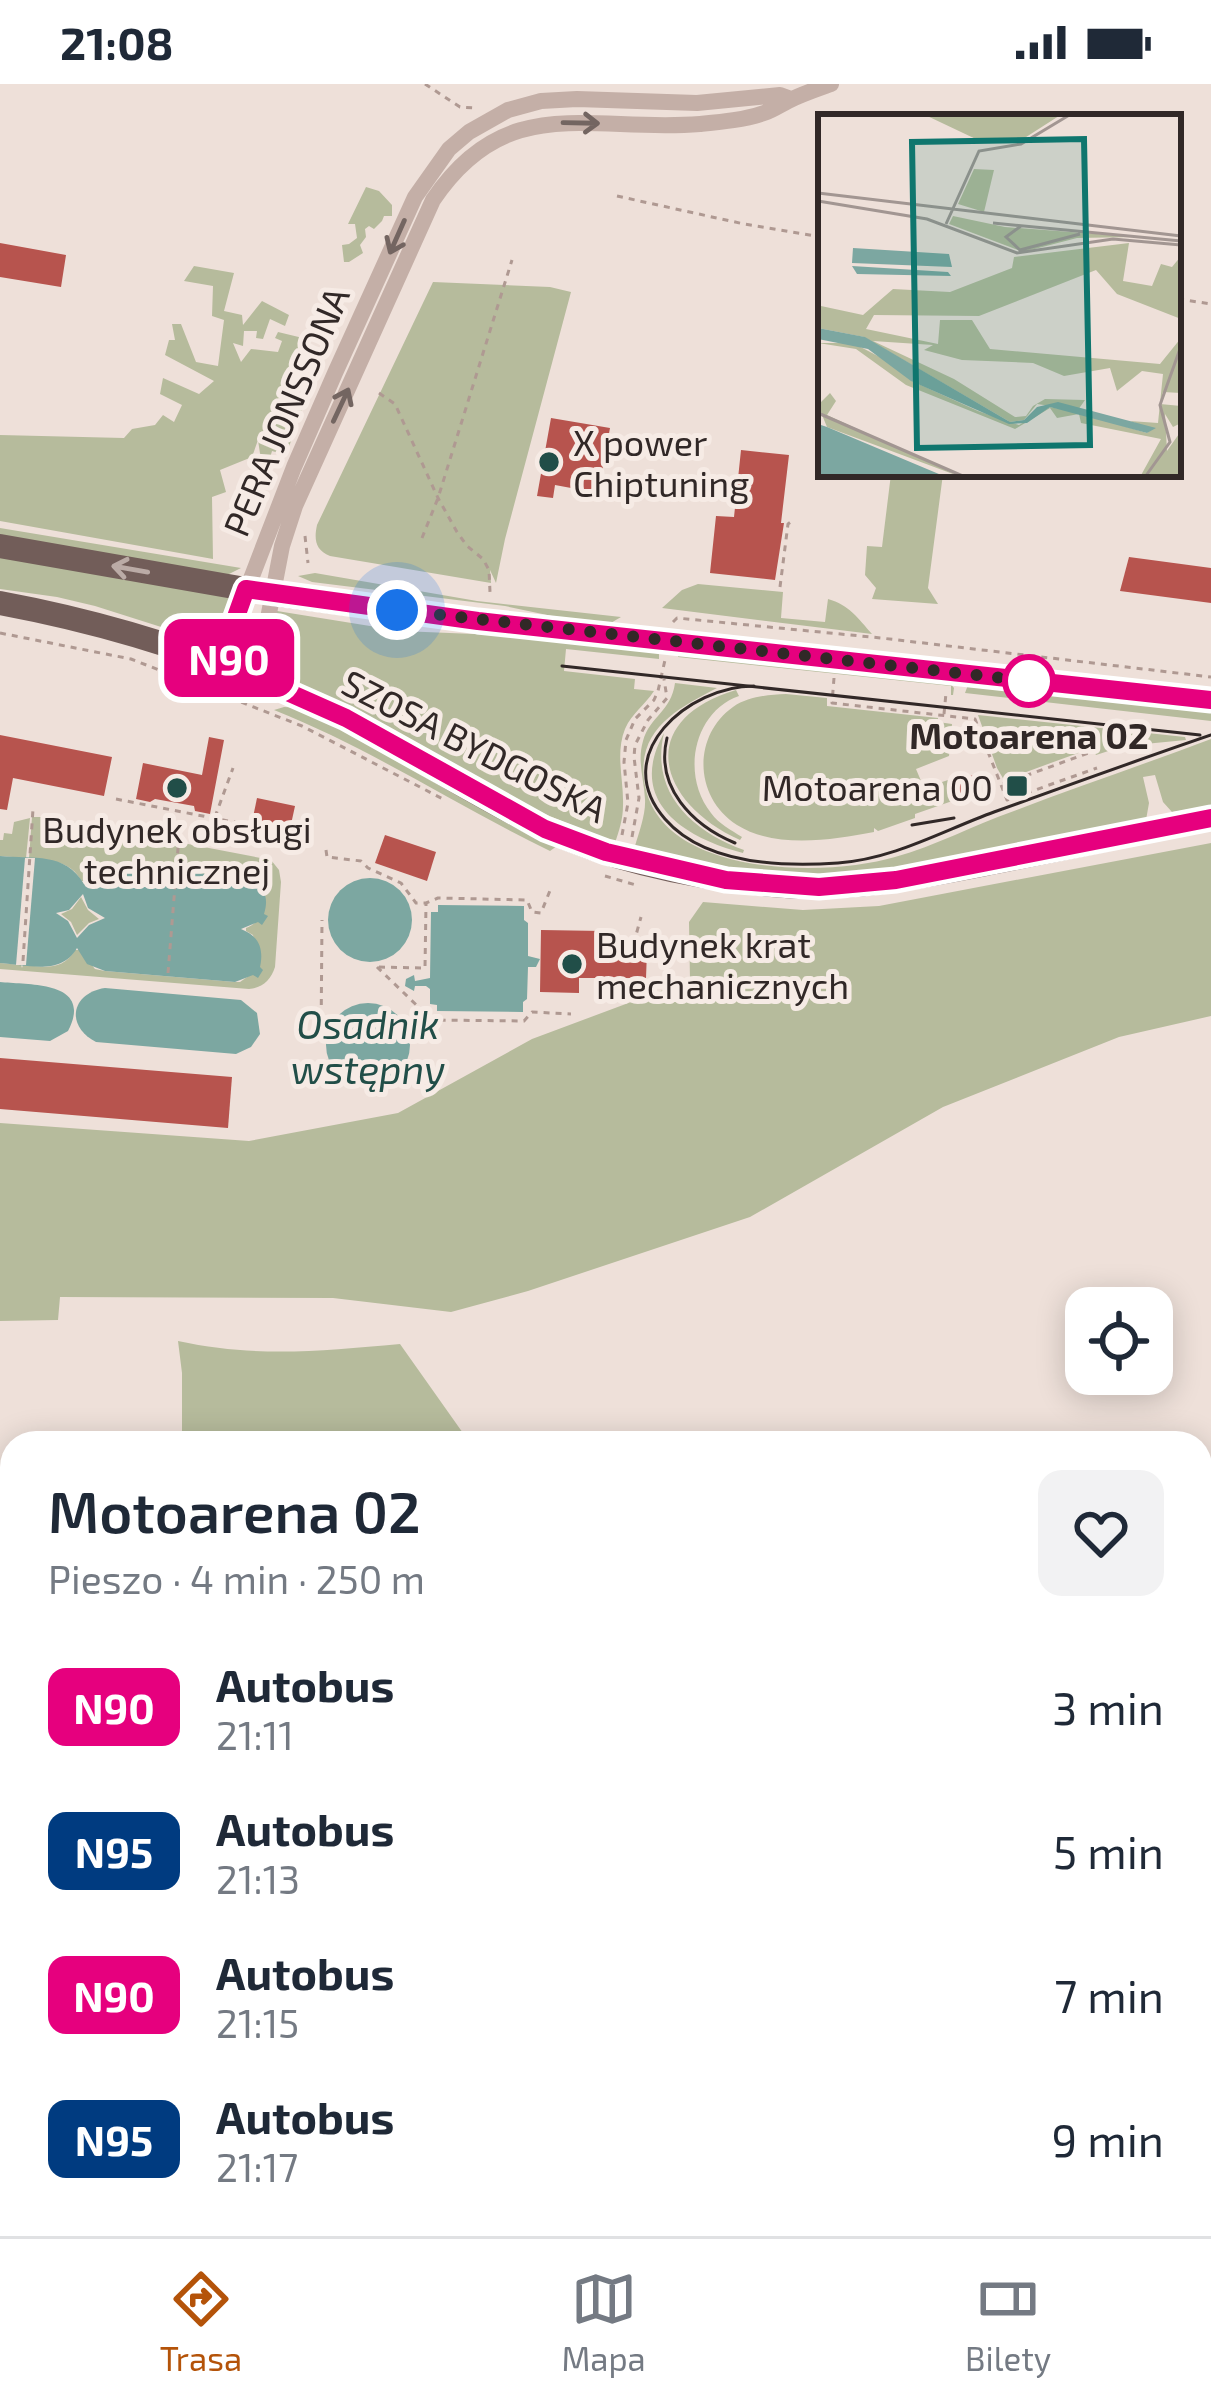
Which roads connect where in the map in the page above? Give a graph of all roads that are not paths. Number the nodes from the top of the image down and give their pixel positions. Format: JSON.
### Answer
{"nodes":[{"id":1,"x":832,"y":84,"type":"edge"},
{"id":2,"x":791,"y":99,"type":"junction"},
{"id":3,"x":0,"y":546,"type":"edge"},
{"id":4,"x":246,"y":589,"type":"junction"},
{"id":5,"x":274,"y":594,"type":"junction"},
{"id":6,"x":0,"y":603,"type":"edge"},
{"id":7,"x":231,"y":667,"type":"junction"},
{"id":8,"x":1211,"y":700,"type":"edge"},
{"id":9,"x":1211,"y":818,"type":"edge"}],
"edges":[{"from":1,"to":2,"type":"street","name":"PERA JONSSONA"},
{"from":2,"to":4,"type":"street","name":"PERA JONSSONA","one_way":true},
{"from":5,"to":2,"type":"street","name":"PERA JONSSONA","one_way":true},
{"from":4,"to":3,"type":"main road","one_way":true},
{"from":4,"to":5,"type":"main road"},
{"from":4,"to":7,"type":"street","name":"PERA JONSSONA"},
{"from":5,"to":7,"type":"street","name":"PERA JONSSONA"},
{"from":5,"to":8,"type":"main road"},
{"from":6,"to":7,"type":"main road","name":"SZOSA BYDGOSKA"},
{"from":7,"to":9,"type":"main road","name":"SZOSA BYDGOSKA"}]}
